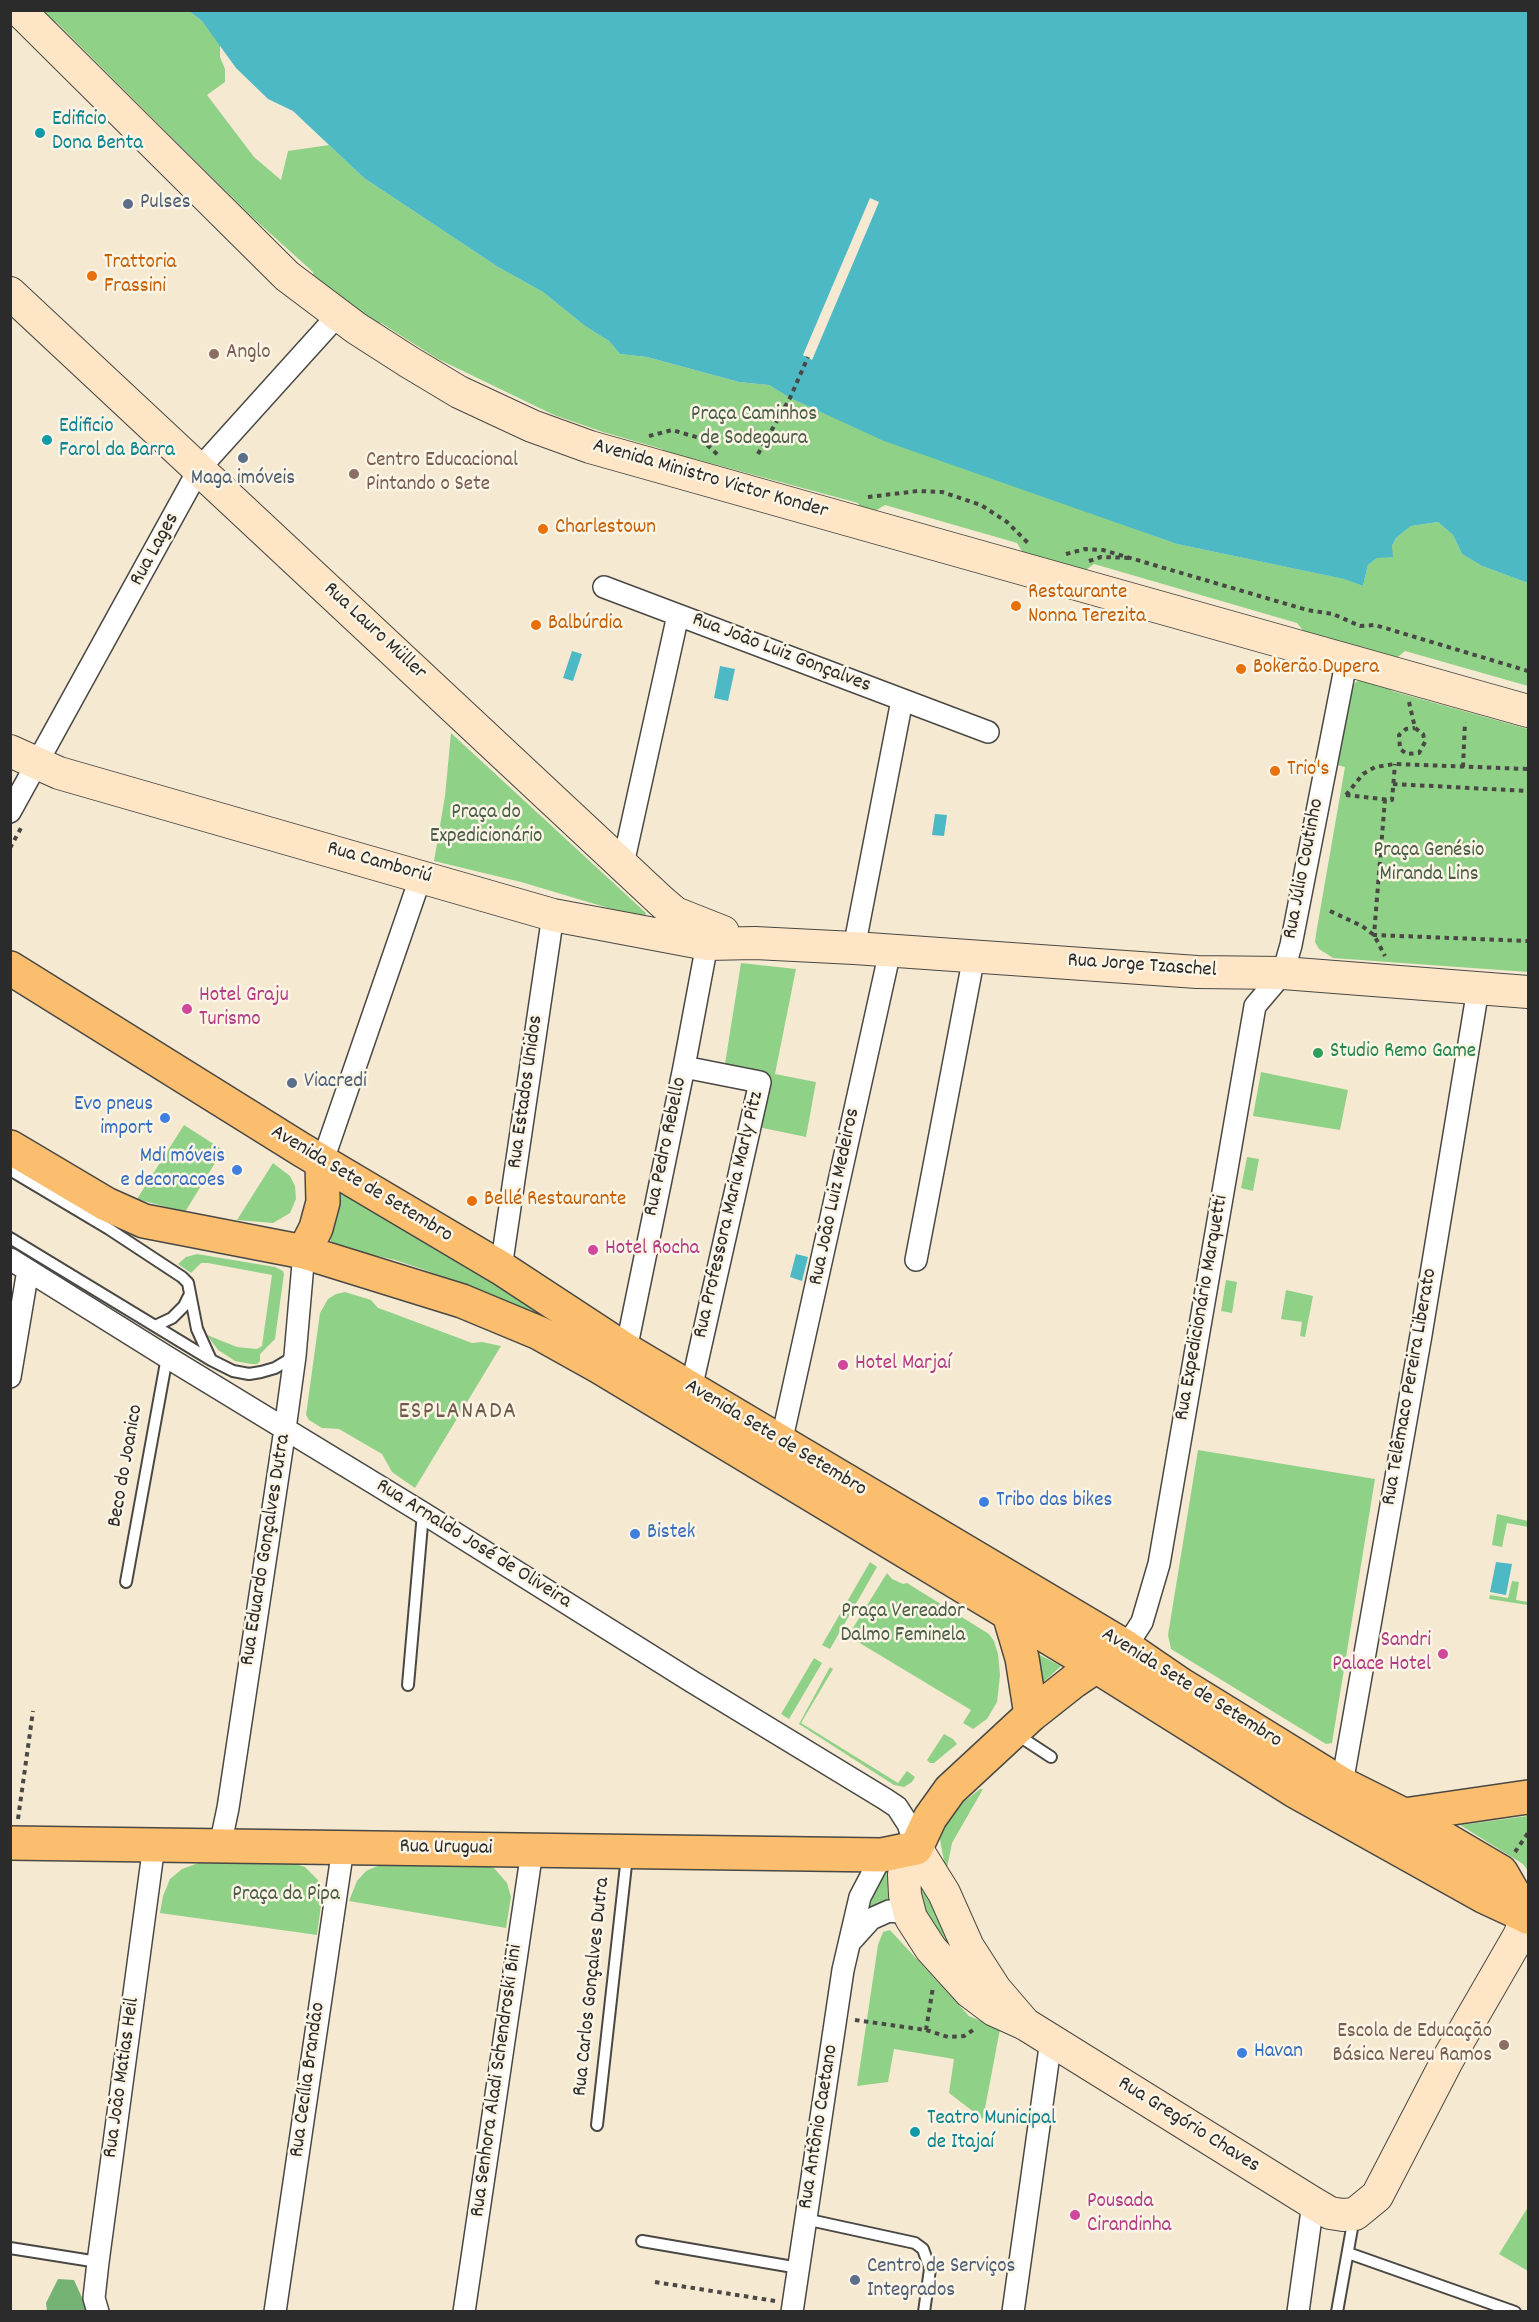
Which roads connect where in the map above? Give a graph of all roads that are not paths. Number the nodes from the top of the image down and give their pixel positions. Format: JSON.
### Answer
{"nodes":[{"id":1,"x":19,"y":10,"type":"edge"},
{"id":2,"x":10,"y":293,"type":"edge"},
{"id":3,"x":338,"y":315,"type":"junction"},
{"id":4,"x":200,"y":469,"type":"junction"},
{"id":5,"x":604,"y":587,"type":"dead end"},
{"id":6,"x":678,"y":615,"type":"junction"},
{"id":7,"x":1347,"y":658,"type":"junction"},
{"id":8,"x":902,"y":700,"type":"junction"},
{"id":9,"x":1528,"y":711,"type":"edge"},
{"id":10,"x":988,"y":732,"type":"dead end"},
{"id":11,"x":24,"y":758,"type":"edge"},
{"id":12,"x":19,"y":815,"type":"edge"},
{"id":13,"x":622,"y":864,"type":"junction"},
{"id":14,"x":421,"y":876,"type":"junction"},
{"id":15,"x":553,"y":915,"type":"junction"},
{"id":16,"x":755,"y":943,"type":"junction"},
{"id":17,"x":707,"y":944,"type":"junction"},
{"id":18,"x":854,"y":948,"type":"junction"},
{"id":19,"x":890,"y":951,"type":"junction"},
{"id":20,"x":974,"y":956,"type":"junction"},
{"id":21,"x":12,"y":970,"type":"edge"},
{"id":22,"x":1283,"y":973,"type":"junction"},
{"id":23,"x":1478,"y":989,"type":"junction"},
{"id":24,"x":1528,"y":992,"type":"edge"},
{"id":25,"x":684,"y":1067,"type":"junction"},
{"id":26,"x":10,"y":1147,"type":"edge"},
{"id":27,"x":322,"y":1163,"type":"junction"},
{"id":28,"x":10,"y":1170,"type":"edge"},
{"id":29,"x":10,"y":1238,"type":"edge"},
{"id":30,"x":304,"y":1252,"type":"junction"},
{"id":31,"x":916,"y":1260,"type":"dead end"},
{"id":32,"x":19,"y":1264,"type":"edge"},
{"id":33,"x":501,"y":1268,"type":"junction"},
{"id":34,"x":189,"y":1296,"type":"junction"},
{"id":35,"x":155,"y":1326,"type":"junction"},
{"id":36,"x":626,"y":1350,"type":"junction"},
{"id":37,"x":295,"y":1356,"type":"junction"},
{"id":38,"x":167,"y":1358,"type":"junction"},
{"id":39,"x":211,"y":1360,"type":"junction"},
{"id":40,"x":10,"y":1377,"type":"edge"},
{"id":41,"x":691,"y":1389,"type":"junction"},
{"id":42,"x":285,"y":1429,"type":"junction"},
{"id":43,"x":781,"y":1443,"type":"junction"},
{"id":44,"x":423,"y":1513,"type":"junction"},
{"id":45,"x":126,"y":1582,"type":"dead end"},
{"id":46,"x":1008,"y":1614,"type":"junction"},
{"id":47,"x":1125,"y":1647,"type":"junction"},
{"id":48,"x":1096,"y":1666,"type":"junction"},
{"id":49,"x":408,"y":1685,"type":"dead end"},
{"id":50,"x":1022,"y":1723,"type":"junction"},
{"id":51,"x":1051,"y":1757,"type":"dead end"},
{"id":52,"x":1342,"y":1784,"type":"junction"},
{"id":53,"x":1528,"y":1797,"type":"edge"},
{"id":54,"x":1404,"y":1815,"type":"junction"},
{"id":55,"x":13,"y":1843,"type":"edge"},
{"id":56,"x":154,"y":1845,"type":"junction"},
{"id":57,"x":220,"y":1846,"type":"junction"},
{"id":58,"x":343,"y":1848,"type":"junction"},
{"id":59,"x":916,"y":1848,"type":"junction"},
{"id":60,"x":532,"y":1851,"type":"junction"},
{"id":61,"x":627,"y":1853,"type":"junction"},
{"id":62,"x":882,"y":1855,"type":"junction"},
{"id":63,"x":1528,"y":1917,"type":"edge"},
{"id":64,"x":911,"y":1918,"type":"junction"},
{"id":65,"x":849,"y":1942,"type":"junction"},
{"id":66,"x":1038,"y":2032,"type":"junction"},
{"id":67,"x":597,"y":2125,"type":"dead end"},
{"id":68,"x":1313,"y":2203,"type":"junction"},
{"id":69,"x":1354,"y":2214,"type":"junction"},
{"id":70,"x":805,"y":2219,"type":"junction"},
{"id":71,"x":642,"y":2241,"type":"dead end"},
{"id":72,"x":10,"y":2248,"type":"edge"},
{"id":73,"x":1348,"y":2253,"type":"junction"},
{"id":74,"x":98,"y":2262,"type":"junction"},
{"id":75,"x":799,"y":2268,"type":"junction"},
{"id":76,"x":793,"y":2308,"type":"edge"},
{"id":77,"x":98,"y":2312,"type":"edge"},
{"id":78,"x":275,"y":2312,"type":"edge"},
{"id":79,"x":464,"y":2312,"type":"edge"},
{"id":80,"x":924,"y":2312,"type":"edge"},
{"id":81,"x":1013,"y":2312,"type":"edge"},
{"id":82,"x":1298,"y":2312,"type":"edge"},
{"id":83,"x":1337,"y":2312,"type":"edge"},
{"id":84,"x":1515,"y":2312,"type":"edge"}],
"edges":[{"from":1,"to":3,"type":"main road","name":"Avenida Ministro Victor Konder"},
{"from":2,"to":4,"type":"main road","name":"Rua Lauro Müller"},
{"from":3,"to":4,"type":"street","name":"Rua Lages"},
{"from":3,"to":7,"type":"main road","name":"Avenida Ministro Victor Konder"},
{"from":4,"to":11,"type":"street","name":"Rua Lages"},
{"from":4,"to":13,"type":"main road","name":"Rua Lauro Müller"},
{"from":5,"to":6,"type":"street"},
{"from":6,"to":8,"type":"street","name":"Rua João Luiz Gonçalves"},
{"from":6,"to":13,"type":"street","name":"Rua João Luiz Gonçalves"},
{"from":7,"to":9,"type":"main road","name":"Avenida Ministro Victor Konder"},
{"from":7,"to":22,"type":"street","name":"Rua Júlio Coutinho"},
{"from":8,"to":10,"type":"street","name":"Rua João Luiz Gonçalves"},
{"from":8,"to":18,"type":"street"},
{"from":11,"to":12,"type":"street","name":"Rua Lages"},
{"from":11,"to":14,"type":"main road","name":"Rua Camboriú"},
{"from":13,"to":16,"type":"main road","name":"Rua Lauro Müller"},
{"from":14,"to":15,"type":"main road","name":"Rua Camboriú"},
{"from":14,"to":27,"type":"street"},
{"from":15,"to":17,"type":"main road","name":"Rua Camboriú"},
{"from":15,"to":33,"type":"street","name":"Rua Estados Unidos"},
{"from":16,"to":17,"type":"main road","name":"Rua Camboriú"},
{"from":16,"to":18,"type":"main road","name":"Rua Jorge Tzaschel"},
{"from":17,"to":25,"type":"street","name":"Rua Pedro Rebello"},
{"from":18,"to":19,"type":"main road","name":"Rua Jorge Tzaschel"},
{"from":19,"to":20,"type":"main road","name":"Rua Jorge Tzaschel"},
{"from":19,"to":43,"type":"street","name":"Rua João Luiz Medeiros"},
{"from":20,"to":22,"type":"main road","name":"Rua Jorge Tzaschel"},
{"from":20,"to":31,"type":"street"},
{"from":21,"to":27,"type":"main road","name":"Avenida Sete de Setembro"},
{"from":22,"to":23,"type":"main road","name":"Rua Jorge Tzaschel"},
{"from":22,"to":47,"type":"street","name":"Rua Expedicionário Marquetti"},
{"from":23,"to":24,"type":"main road","name":"Rua Jorge Tzaschel"},
{"from":23,"to":52,"type":"street","name":"Rua Telêmaco Pereira Liberato"},
{"from":25,"to":36,"type":"street","name":"Rua Pedro Rebello"},
{"from":25,"to":41,"type":"street","name":"Rua Professora Maria Marly Pitz"},
{"from":26,"to":30,"type":"main road","name":"Avenida Sete de Setembro"},
{"from":27,"to":30,"type":"main road"},
{"from":27,"to":33,"type":"main road","name":"Avenida Sete de Setembro"},
{"from":28,"to":34,"type":"lane"},
{"from":29,"to":35,"type":"lane"},
{"from":30,"to":37,"type":"street","name":"Rua Eduardo Gonçalves Dutra"},
{"from":30,"to":46,"type":"main road","name":"Avenida Sete de Setembro"},
{"from":32,"to":38,"type":"street","name":"Rua Arnaldo José de Oliveira"},
{"from":32,"to":40,"type":"street"},
{"from":33,"to":36,"type":"main road","name":"Avenida Sete de Setembro"},
{"from":34,"to":35,"type":"lane"},
{"from":34,"to":39,"type":"lane"},
{"from":35,"to":39,"type":"lane"},
{"from":36,"to":41,"type":"main road","name":"Avenida Sete de Setembro"},
{"from":37,"to":39,"type":"lane"},
{"from":37,"to":42,"type":"street","name":"Rua Eduardo Gonçalves Dutra"},
{"from":38,"to":42,"type":"street","name":"Rua Arnaldo José de Oliveira"},
{"from":38,"to":45,"type":"lane","name":"Beco do Joanico"},
{"from":41,"to":43,"type":"main road","name":"Avenida Sete de Setembro"},
{"from":42,"to":44,"type":"street","name":"Rua Arnaldo José de Oliveira"},
{"from":42,"to":57,"type":"street","name":"Rua Eduardo Gonçalves Dutra"},
{"from":43,"to":47,"type":"main road","name":"Avenida Sete de Setembro"},
{"from":44,"to":49,"type":"lane"},
{"from":44,"to":59,"type":"street","name":"Rua Arnaldo José de Oliveira"},
{"from":46,"to":48,"type":"main road","name":"Avenida Sete de Setembro"},
{"from":46,"to":50,"type":"main road"},
{"from":47,"to":48,"type":"main road"},
{"from":47,"to":52,"type":"main road","name":"Avenida Sete de Setembro"},
{"from":48,"to":50,"type":"main road"},
{"from":48,"to":63,"type":"main road","name":"Avenida Sete de Setembro"},
{"from":50,"to":51,"type":"lane"},
{"from":50,"to":59,"type":"main road"},
{"from":52,"to":54,"type":"main road","name":"Avenida Sete de Setembro"},
{"from":53,"to":54,"type":"main road"},
{"from":54,"to":63,"type":"main road","name":"Avenida Sete de Setembro"},
{"from":55,"to":56,"type":"main road","name":"Rua Uruguai"},
{"from":56,"to":57,"type":"main road","name":"Rua Uruguai"},
{"from":56,"to":74,"type":"street","name":"Rua João Matias Heil"},
{"from":57,"to":58,"type":"main road","name":"Rua Uruguai"},
{"from":58,"to":60,"type":"main road","name":"Rua Uruguai"},
{"from":58,"to":78,"type":"street","name":"Rua Cecília Brandão"},
{"from":59,"to":62,"type":"main road"},
{"from":59,"to":64,"type":"main road","name":"Rua Gregório Chaves"},
{"from":59,"to":66,"type":"main road","name":"Rua Gregório Chaves"},
{"from":60,"to":61,"type":"main road","name":"Rua Uruguai"},
{"from":60,"to":79,"type":"street","name":"Rua Senhora Aladi Schendroski Bini"},
{"from":61,"to":62,"type":"main road","name":"Rua Uruguai"},
{"from":61,"to":67,"type":"lane","name":"Rua Carlos Gonçalves Dutra"},
{"from":62,"to":65,"type":"street","name":"Rua Antônio Caetano"},
{"from":63,"to":69,"type":"main road"},
{"from":64,"to":65,"type":"street"},
{"from":64,"to":66,"type":"main road","name":"Rua Gregório Chaves"},
{"from":65,"to":70,"type":"street","name":"Rua Antônio Caetano"},
{"from":66,"to":68,"type":"main road","name":"Rua Gregório Chaves"},
{"from":66,"to":81,"type":"street"},
{"from":68,"to":69,"type":"main road","name":"Rua Gregório Chaves"},
{"from":68,"to":82,"type":"street"},
{"from":69,"to":73,"type":"lane"},
{"from":70,"to":75,"type":"street","name":"Rua Antônio Caetano"},
{"from":70,"to":80,"type":"lane"},
{"from":71,"to":75,"type":"lane"},
{"from":72,"to":74,"type":"lane"},
{"from":73,"to":83,"type":"lane"},
{"from":73,"to":84,"type":"lane"},
{"from":74,"to":77,"type":"street","name":"Rua João Matias Heil"},
{"from":75,"to":76,"type":"street","name":"Rua Antônio Caetano"}]}
